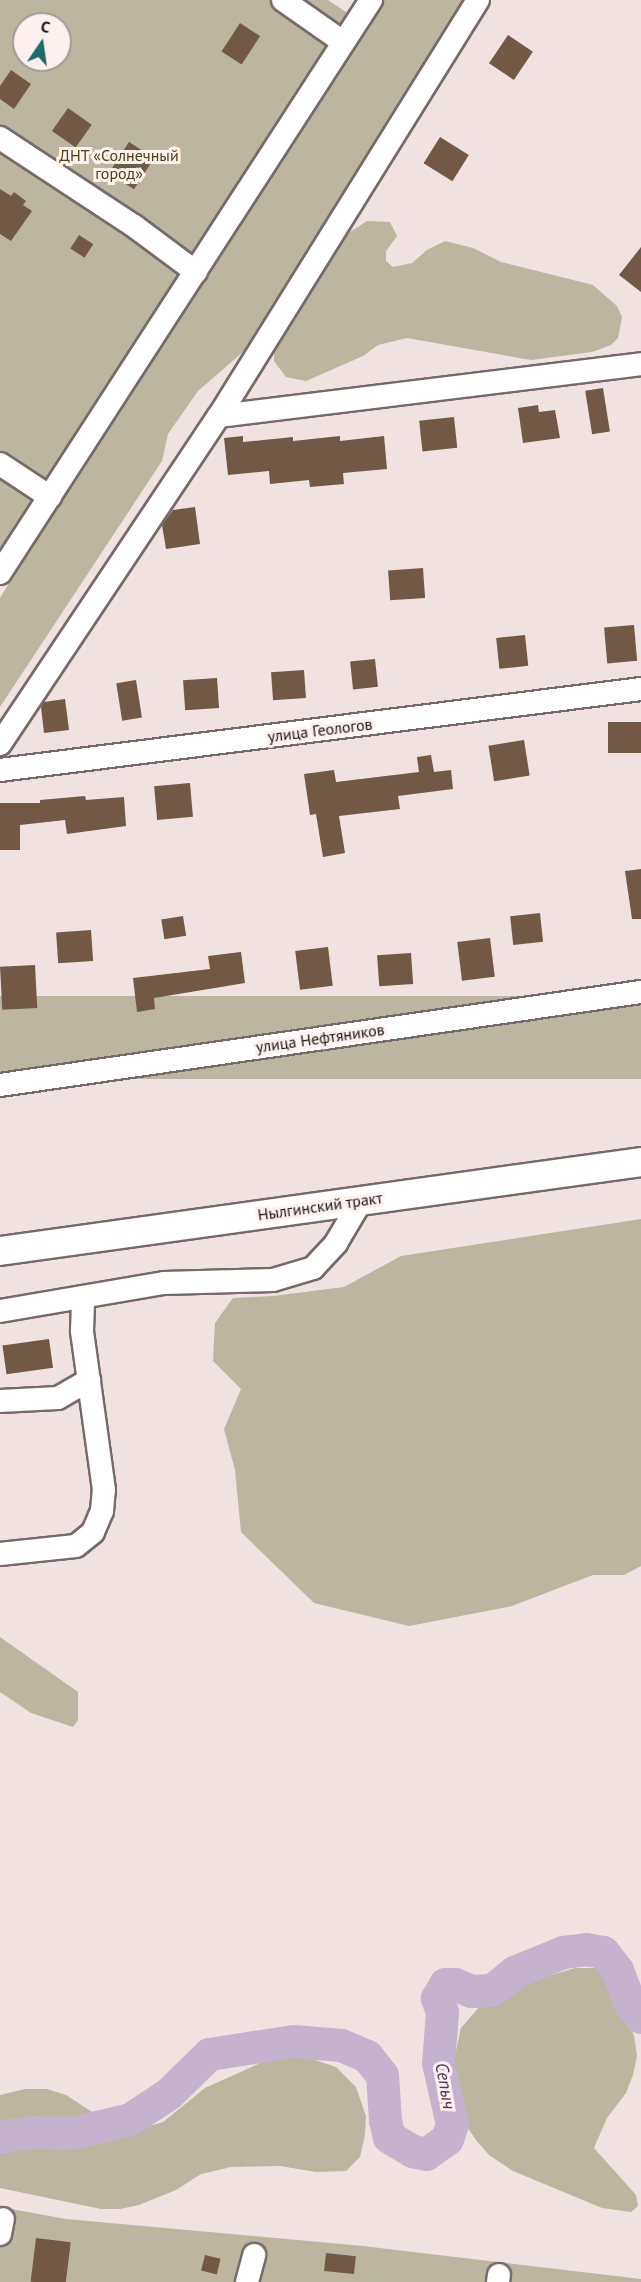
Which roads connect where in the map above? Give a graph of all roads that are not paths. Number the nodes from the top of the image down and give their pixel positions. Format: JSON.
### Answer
{"nodes":[{"id":1,"x":283,"y":0,"type":"edge"},
{"id":2,"x":370,"y":0,"type":"edge"},
{"id":3,"x":478,"y":0,"type":"edge"},
{"id":4,"x":343,"y":42,"type":"junction"},
{"id":5,"x":0,"y":138,"type":"edge"},
{"id":6,"x":196,"y":272,"type":"junction"},
{"id":7,"x":641,"y":364,"type":"edge"},
{"id":8,"x":219,"y":416,"type":"junction"},
{"id":9,"x":0,"y":464,"type":"edge"},
{"id":10,"x":50,"y":497,"type":"junction"},
{"id":11,"x":0,"y":573,"type":"edge"},
{"id":12,"x":641,"y":689,"type":"edge"},
{"id":13,"x":0,"y":744,"type":"edge"},
{"id":14,"x":0,"y":770,"type":"edge"},
{"id":15,"x":641,"y":992,"type":"edge"},
{"id":16,"x":0,"y":1085,"type":"edge"},
{"id":17,"x":641,"y":1161,"type":"edge"},
{"id":18,"x":361,"y":1201,"type":"junction"},
{"id":19,"x":0,"y":1251,"type":"edge"},
{"id":20,"x":83,"y":1297,"type":"junction"},
{"id":21,"x":0,"y":1311,"type":"edge"},
{"id":22,"x":89,"y":1380,"type":"junction"},
{"id":23,"x":0,"y":1401,"type":"edge"},
{"id":24,"x":0,"y":1554,"type":"edge"},
{"id":25,"x":254,"y":2255,"type":"dead end"},
{"id":26,"x":248,"y":2282,"type":"edge"}],
"edges":[{"from":1,"to":4,"type":"street"},
{"from":2,"to":4,"type":"street"},
{"from":3,"to":8,"type":"street"},
{"from":4,"to":6,"type":"street"},
{"from":5,"to":6,"type":"street"},
{"from":6,"to":10,"type":"street"},
{"from":7,"to":8,"type":"street"},
{"from":8,"to":13,"type":"street"},
{"from":9,"to":10,"type":"street"},
{"from":10,"to":11,"type":"street"},
{"from":12,"to":14,"type":"street","name":"улица Геологов"},
{"from":15,"to":16,"type":"street","name":"улица Нефтяников"},
{"from":17,"to":18,"type":"main road","name":"Нылгинский тракт"},
{"from":18,"to":19,"type":"main road","name":"Нылгинский тракт"},
{"from":18,"to":20,"type":"street"},
{"from":20,"to":21,"type":"street"},
{"from":20,"to":22,"type":"street"},
{"from":22,"to":23,"type":"street"},
{"from":22,"to":24,"type":"street"},
{"from":25,"to":26,"type":"street"}]}
